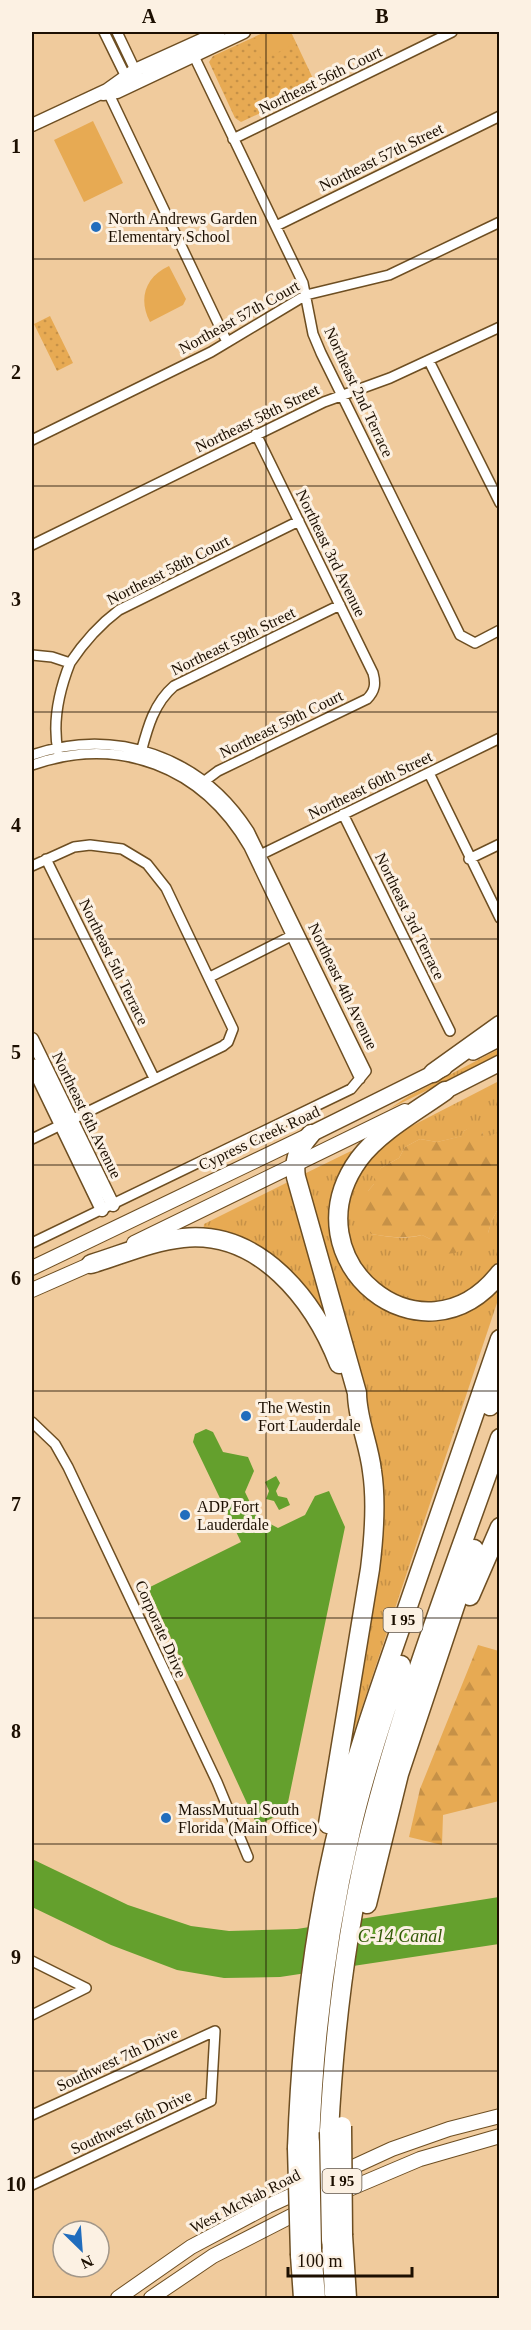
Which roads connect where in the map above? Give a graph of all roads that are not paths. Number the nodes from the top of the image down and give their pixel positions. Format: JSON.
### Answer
{"nodes":[{"id":1,"x":104,"y":32,"type":"edge"},
{"id":2,"x":117,"y":32,"type":"edge"},
{"id":3,"x":219,"y":32,"type":"edge"},
{"id":4,"x":244,"y":32,"type":"edge"},
{"id":5,"x":452,"y":32,"type":"edge"},
{"id":6,"x":191,"y":51,"type":"junction"},
{"id":7,"x":133,"y":78,"type":"junction"},
{"id":8,"x":105,"y":92,"type":"junction"},
{"id":9,"x":500,"y":116,"type":"edge"},
{"id":10,"x":32,"y":125,"type":"edge"},
{"id":11,"x":233,"y":139,"type":"junction"},
{"id":12,"x":500,"y":222,"type":"edge"},
{"id":13,"x":276,"y":226,"type":"junction"},
{"id":14,"x":306,"y":295,"type":"junction"},
{"id":15,"x":500,"y":327,"type":"edge"},
{"id":16,"x":227,"y":342,"type":"junction"},
{"id":17,"x":429,"y":362,"type":"junction"},
{"id":18,"x":342,"y":394,"type":"junction"},
{"id":19,"x":256,"y":435,"type":"junction"},
{"id":20,"x":32,"y":440,"type":"edge"},
{"id":21,"x":500,"y":504,"type":"edge"},
{"id":22,"x":299,"y":521,"type":"junction"},
{"id":23,"x":32,"y":545,"type":"edge"},
{"id":24,"x":340,"y":605,"type":"junction"},
{"id":25,"x":500,"y":630,"type":"edge"},
{"id":26,"x":32,"y":655,"type":"edge"},
{"id":27,"x":70,"y":663,"type":"junction"},
{"id":28,"x":375,"y":686,"type":"joint"},
{"id":29,"x":500,"y":738,"type":"edge"},
{"id":30,"x":58,"y":752,"type":"junction"},
{"id":31,"x":140,"y":754,"type":"junction"},
{"id":32,"x":32,"y":755,"type":"edge"},
{"id":33,"x":32,"y":765,"type":"edge"},
{"id":34,"x":429,"y":773,"type":"junction"},
{"id":35,"x":201,"y":783,"type":"junction"},
{"id":36,"x":343,"y":814,"type":"junction"},
{"id":37,"x":500,"y":844,"type":"edge"},
{"id":38,"x":258,"y":856,"type":"junction"},
{"id":39,"x":46,"y":859,"type":"junction"},
{"id":40,"x":469,"y":859,"type":"junction"},
{"id":41,"x":32,"y":866,"type":"edge"},
{"id":42,"x":500,"y":918,"type":"edge"},
{"id":43,"x":296,"y":934,"type":"junction"},
{"id":44,"x":210,"y":977,"type":"junction"},
{"id":45,"x":500,"y":1025,"type":"edge"},
{"id":46,"x":450,"y":1031,"type":"dead end"},
{"id":47,"x":500,"y":1038,"type":"edge"},
{"id":48,"x":32,"y":1039,"type":"edge"},
{"id":49,"x":500,"y":1064,"type":"edge"},
{"id":50,"x":32,"y":1065,"type":"edge"},
{"id":51,"x":433,"y":1073,"type":"junction"},
{"id":52,"x":154,"y":1078,"type":"junction"},
{"id":53,"x":445,"y":1091,"type":"junction"},
{"id":54,"x":66,"y":1122,"type":"junction"},
{"id":55,"x":311,"y":1134,"type":"junction"},
{"id":56,"x":32,"y":1139,"type":"edge"},
{"id":57,"x":294,"y":1165,"type":"junction"},
{"id":58,"x":107,"y":1207,"type":"junction"},
{"id":59,"x":32,"y":1243,"type":"edge"},
{"id":60,"x":91,"y":1264,"type":"junction"},
{"id":61,"x":32,"y":1268,"type":"edge"},
{"id":62,"x":500,"y":1273,"type":"edge"},
{"id":63,"x":32,"y":1290,"type":"edge"},
{"id":64,"x":500,"y":1339,"type":"edge"},
{"id":65,"x":500,"y":1378,"type":"edge"},
{"id":66,"x":357,"y":1406,"type":"junction"},
{"id":67,"x":32,"y":1422,"type":"edge"},
{"id":68,"x":500,"y":1438,"type":"edge"},
{"id":69,"x":500,"y":1476,"type":"edge"},
{"id":70,"x":500,"y":1527,"type":"edge"},
{"id":71,"x":437,"y":1659,"type":"junction"},
{"id":72,"x":248,"y":1857,"type":"dead end"},
{"id":73,"x":362,"y":1898,"type":"junction"},
{"id":74,"x":328,"y":1903,"type":"junction"},
{"id":75,"x":32,"y":1961,"type":"edge"},
{"id":76,"x":32,"y":2015,"type":"edge"},
{"id":77,"x":215,"y":2031,"type":"joint"},
{"id":78,"x":32,"y":2115,"type":"edge"},
{"id":79,"x":500,"y":2116,"type":"edge"},
{"id":80,"x":500,"y":2136,"type":"edge"},
{"id":81,"x":32,"y":2185,"type":"edge"},
{"id":82,"x":337,"y":2238,"type":"junction"},
{"id":83,"x":306,"y":2252,"type":"junction"},
{"id":84,"x":118,"y":2298,"type":"edge"},
{"id":85,"x":151,"y":2298,"type":"edge"},
{"id":86,"x":303,"y":2298,"type":"edge"},
{"id":87,"x":316,"y":2298,"type":"edge"},
{"id":88,"x":335,"y":2298,"type":"edge"},
{"id":89,"x":347,"y":2298,"type":"edge"}],
"edges":[{"from":1,"to":7,"type":"street"},
{"from":2,"to":7,"type":"street"},
{"from":3,"to":6,"type":"street"},
{"from":4,"to":6,"type":"street"},
{"from":5,"to":11,"type":"street","name":"Northeast 56th Court"},
{"from":6,"to":7,"type":"street"},
{"from":6,"to":11,"type":"street","name":"Northeast 2nd Terrace"},
{"from":7,"to":8,"type":"street"},
{"from":8,"to":10,"type":"street"},
{"from":8,"to":16,"type":"street"},
{"from":9,"to":13,"type":"street","name":"Northeast 57th Street"},
{"from":11,"to":13,"type":"street","name":"Northeast 2nd Terrace"},
{"from":12,"to":14,"type":"street","name":"Northeast 57th Court"},
{"from":13,"to":14,"type":"street","name":"Northeast 2nd Terrace"},
{"from":14,"to":16,"type":"street","name":"Northeast 57th Court"},
{"from":14,"to":18,"type":"street","name":"Northeast 2nd Terrace"},
{"from":15,"to":17,"type":"street","name":"Northeast 58th Street"},
{"from":16,"to":20,"type":"street","name":"Northeast 57th Court"},
{"from":17,"to":18,"type":"street","name":"Northeast 58th Street"},
{"from":17,"to":21,"type":"street"},
{"from":18,"to":19,"type":"street","name":"Northeast 58th Street"},
{"from":18,"to":25,"type":"street","name":"Northeast 2nd Terrace"},
{"from":19,"to":22,"type":"street","name":"Northeast 3rd Avenue"},
{"from":19,"to":23,"type":"street","name":"Northeast 58th Street"},
{"from":22,"to":24,"type":"street","name":"Northeast 3rd Avenue"},
{"from":22,"to":27,"type":"street","name":"Northeast 58th Court"},
{"from":24,"to":28,"type":"street","name":"Northeast 3rd Avenue"},
{"from":24,"to":31,"type":"street","name":"Northeast 59th Street"},
{"from":26,"to":27,"type":"street"},
{"from":27,"to":30,"type":"street","name":"Northeast 58th Court"},
{"from":28,"to":35,"type":"street","name":"Northeast 59th Court"},
{"from":29,"to":34,"type":"street","name":"Northeast 60th Street"},
{"from":30,"to":31,"type":"street"},
{"from":30,"to":32,"type":"street"},
{"from":30,"to":33,"type":"street"},
{"from":31,"to":35,"type":"street","name":"Northeast 4th Avenue"},
{"from":34,"to":36,"type":"street","name":"Northeast 60th Street"},
{"from":34,"to":40,"type":"street"},
{"from":35,"to":38,"type":"street","name":"Northeast 4th Avenue"},
{"from":36,"to":38,"type":"street","name":"Northeast 60th Street"},
{"from":36,"to":46,"type":"street","name":"Northeast 3rd Terrace"},
{"from":37,"to":40,"type":"street"},
{"from":38,"to":43,"type":"street","name":"Northeast 4th Avenue"},
{"from":39,"to":41,"type":"street"},
{"from":39,"to":44,"type":"street"},
{"from":39,"to":52,"type":"street","name":"Northeast 5th Terrace"},
{"from":40,"to":42,"type":"street"},
{"from":43,"to":44,"type":"street"},
{"from":43,"to":58,"type":"street","name":"Northeast 4th Avenue"},
{"from":44,"to":52,"type":"street"},
{"from":45,"to":51,"type":"highway"},
{"from":47,"to":51,"type":"main road","name":"Cypress Creek Road"},
{"from":48,"to":54,"type":"street","name":"Northeast 6th Avenue"},
{"from":49,"to":53,"type":"main road"},
{"from":50,"to":54,"type":"street","name":"Northeast 6th Avenue"},
{"from":51,"to":55,"type":"main road","name":"Cypress Creek Road"},
{"from":52,"to":54,"type":"street"},
{"from":53,"to":57,"type":"main road"},
{"from":53,"to":62,"type":"highway"},
{"from":54,"to":56,"type":"street"},
{"from":54,"to":58,"type":"street","name":"Northeast 6th Avenue"},
{"from":55,"to":57,"type":"highway"},
{"from":55,"to":61,"type":"main road","name":"Cypress Creek Road"},
{"from":57,"to":60,"type":"main road"},
{"from":57,"to":66,"type":"highway"},
{"from":58,"to":59,"type":"street"},
{"from":60,"to":63,"type":"main road"},
{"from":60,"to":66,"type":"highway"},
{"from":64,"to":74,"type":"highway","number":"I 95"},
{"from":65,"to":74,"type":"highway"},
{"from":66,"to":74,"type":"highway"},
{"from":67,"to":72,"type":"street","name":"Corporate Drive"},
{"from":68,"to":73,"type":"highway"},
{"from":69,"to":71,"type":"highway","number":"I 95"},
{"from":70,"to":71,"type":"highway"},
{"from":71,"to":73,"type":"highway","number":"I 95"},
{"from":73,"to":82,"type":"highway","number":"I 95","bridge":true},
{"from":74,"to":83,"type":"highway","number":"I 95","bridge":true},
{"from":75,"to":76,"type":"street"},
{"from":77,"to":78,"type":"street","name":"Southwest 7th Drive"},
{"from":77,"to":81,"type":"street","name":"Southwest 6th Drive"},
{"from":79,"to":84,"type":"main road","name":"West McNab Road"},
{"from":80,"to":85,"type":"main road","name":"West McNab Road"},
{"from":82,"to":88,"type":"highway"},
{"from":82,"to":89,"type":"highway","number":"I 95"},
{"from":83,"to":86,"type":"highway","number":"I 95"},
{"from":83,"to":87,"type":"highway"}]}
